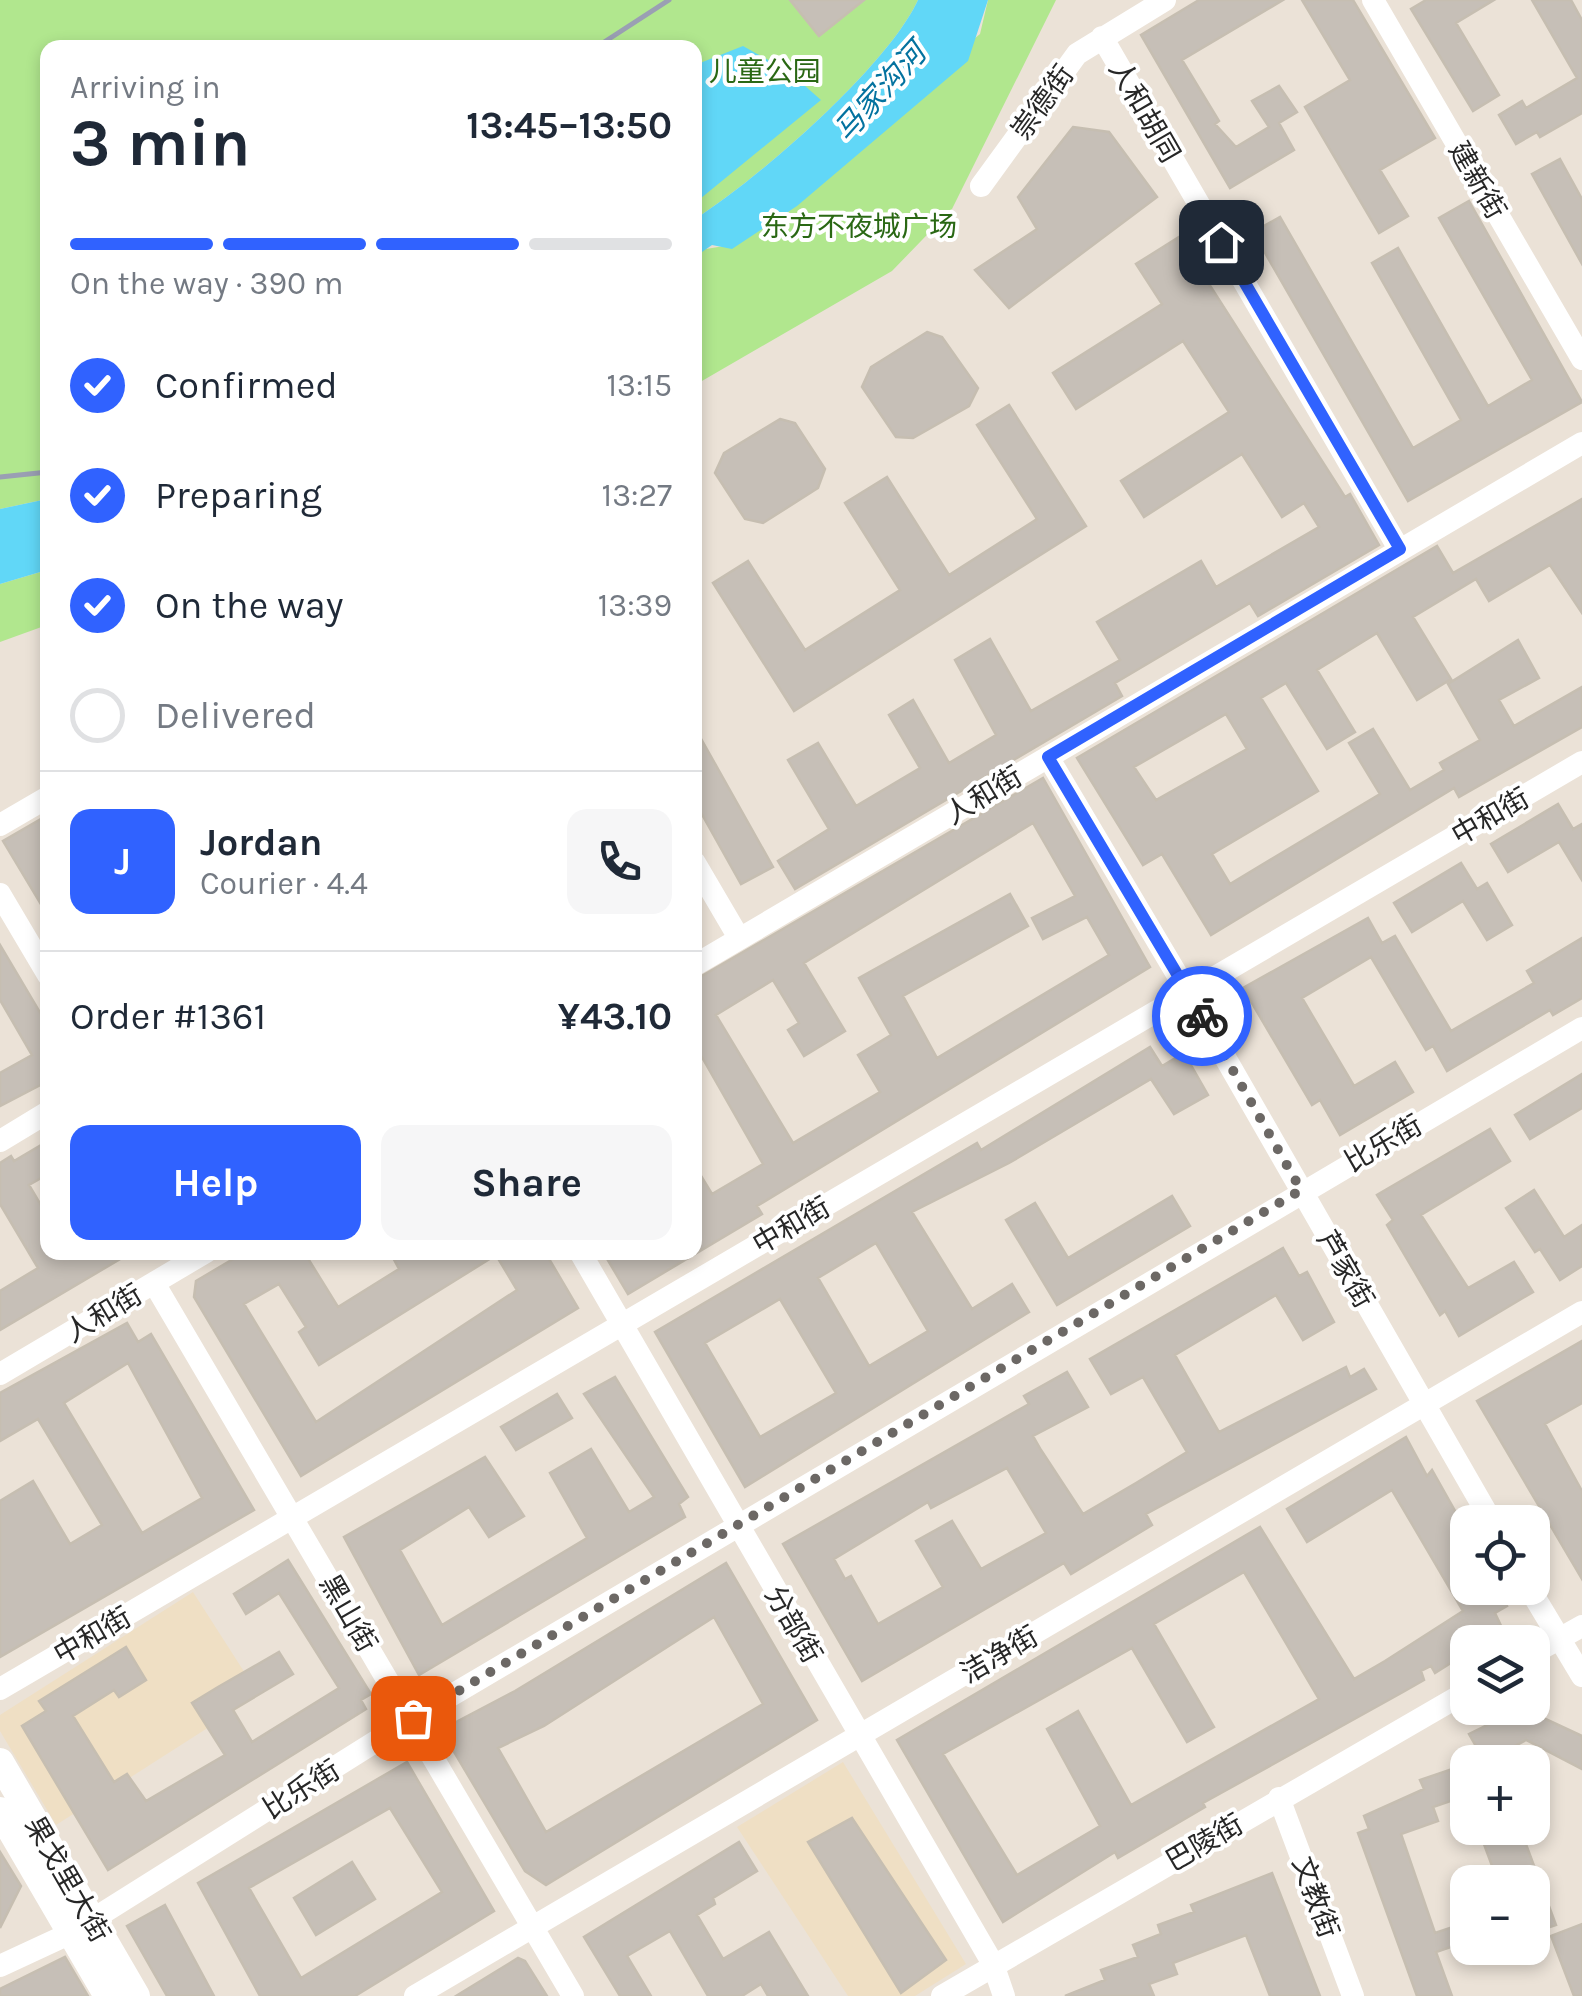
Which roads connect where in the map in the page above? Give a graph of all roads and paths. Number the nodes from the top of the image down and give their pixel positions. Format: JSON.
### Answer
{"nodes":[{"id":1,"x":1165,"y":0,"type":"edge"},
{"id":2,"x":1374,"y":0,"type":"edge"},
{"id":3,"x":1102,"y":37,"type":"junction"},
{"id":4,"x":981,"y":186,"type":"dead end"},
{"id":5,"x":1582,"y":359,"type":"edge"},
{"id":6,"x":1582,"y":443,"type":"edge"},
{"id":7,"x":1400,"y":549,"type":"junction"},
{"id":8,"x":1048,"y":757,"type":"junction"},
{"id":9,"x":1582,"y":762,"type":"edge"},
{"id":10,"x":40,"y":802,"type":"edge"},
{"id":11,"x":0,"y":825,"type":"edge"},
{"id":12,"x":702,"y":876,"type":"edge"},
{"id":13,"x":0,"y":894,"type":"edge"},
{"id":14,"x":740,"y":938,"type":"junction"},
{"id":15,"x":702,"y":960,"type":"edge"},
{"id":16,"x":40,"y":962,"type":"edge"},
{"id":17,"x":1188,"y":992,"type":"junction"},
{"id":18,"x":1582,"y":1028,"type":"edge"},
{"id":19,"x":40,"y":1117,"type":"edge"},
{"id":20,"x":0,"y":1140,"type":"edge"},
{"id":21,"x":1301,"y":1190,"type":"junction"},
{"id":22,"x":193,"y":1260,"type":"edge"},
{"id":23,"x":585,"y":1260,"type":"edge"},
{"id":24,"x":154,"y":1283,"type":"junction"},
{"id":25,"x":1582,"y":1312,"type":"edge"},
{"id":26,"x":622,"y":1324,"type":"junction"},
{"id":27,"x":0,"y":1374,"type":"edge"},
{"id":28,"x":1423,"y":1405,"type":"junction"},
{"id":29,"x":1482,"y":1505,"type":"edge"},
{"id":30,"x":292,"y":1518,"type":"junction"},
{"id":31,"x":738,"y":1528,"type":"junction"},
{"id":32,"x":1540,"y":1605,"type":"edge"},
{"id":33,"x":1582,"y":1626,"type":"edge"},
{"id":34,"x":1560,"y":1639,"type":"junction"},
{"id":35,"x":1550,"y":1644,"type":"edge"},
{"id":36,"x":1582,"y":1676,"type":"edge"},
{"id":37,"x":0,"y":1689,"type":"edge"},
{"id":38,"x":1450,"y":1700,"type":"edge"},
{"id":39,"x":411,"y":1719,"type":"junction"},
{"id":40,"x":860,"y":1736,"type":"junction"},
{"id":41,"x":0,"y":1762,"type":"edge"},
{"id":42,"x":1279,"y":1798,"type":"junction"},
{"id":43,"x":0,"y":1810,"type":"edge"},
{"id":44,"x":82,"y":1927,"type":"junction"},
{"id":45,"x":533,"y":1927,"type":"junction"},
{"id":46,"x":993,"y":1964,"type":"junction"},
{"id":47,"x":0,"y":1966,"type":"edge"},
{"id":48,"x":108,"y":1996,"type":"edge"},
{"id":49,"x":136,"y":1996,"type":"edge"},
{"id":50,"x":416,"y":1996,"type":"edge"},
{"id":51,"x":574,"y":1996,"type":"edge"},
{"id":52,"x":942,"y":1996,"type":"edge"},
{"id":53,"x":1004,"y":1996,"type":"edge"},
{"id":54,"x":1353,"y":1996,"type":"edge"}],
"edges":[{"from":1,"to":3,"type":"street","name":"崇德街"},
{"from":2,"to":5,"type":"street","name":"建新街"},
{"from":3,"to":4,"type":"street","name":"崇德街"},
{"from":3,"to":7,"type":"street","name":"人和胡同"},
{"from":6,"to":7,"type":"street","name":"人和街"},
{"from":7,"to":8,"type":"street","name":"人和街"},
{"from":8,"to":14,"type":"street","name":"人和街"},
{"from":8,"to":17,"type":"street","name":"芦家街"},
{"from":9,"to":17,"type":"street","name":"中和街"},
{"from":10,"to":11,"type":"street"},
{"from":12,"to":14,"type":"street"},
{"from":13,"to":16,"type":"street"},
{"from":14,"to":15,"type":"street","name":"人和街"},
{"from":17,"to":21,"type":"street","name":"芦家街"},
{"from":17,"to":26,"type":"street","name":"中和街"},
{"from":18,"to":21,"type":"street","name":"比乐街"},
{"from":19,"to":20,"type":"street"},
{"from":21,"to":28,"type":"street","name":"芦家街"},
{"from":21,"to":31,"type":"street","name":"比乐街"},
{"from":22,"to":24,"type":"street","name":"人和街"},
{"from":23,"to":26,"type":"street","name":"分部街"},
{"from":24,"to":27,"type":"street","name":"人和街"},
{"from":24,"to":30,"type":"street","name":"黑山街"},
{"from":25,"to":28,"type":"street","name":"洁净街"},
{"from":26,"to":30,"type":"street","name":"中和街"},
{"from":26,"to":31,"type":"street","name":"分部街"},
{"from":28,"to":29,"type":"street","name":"芦家街"},
{"from":28,"to":40,"type":"street","name":"洁净街"},
{"from":30,"to":37,"type":"street","name":"中和街"},
{"from":30,"to":39,"type":"street","name":"黑山街"},
{"from":31,"to":39,"type":"street","name":"比乐街"},
{"from":31,"to":40,"type":"street","name":"分部街"},
{"from":32,"to":34,"type":"street"},
{"from":33,"to":34,"type":"street"},
{"from":34,"to":35,"type":"street"},
{"from":34,"to":36,"type":"street"},
{"from":38,"to":42,"type":"street","name":"巴陵街"},
{"from":39,"to":44,"type":"street","name":"比乐街"},
{"from":39,"to":45,"type":"street","name":"黑山街"},
{"from":40,"to":45,"type":"street","name":"洁净街"},
{"from":40,"to":46,"type":"street","name":"分部街"},
{"from":41,"to":44,"type":"main road","name":"果戈里大街"},
{"from":42,"to":46,"type":"street","name":"巴陵街"},
{"from":42,"to":54,"type":"street","name":"文教街"},
{"from":43,"to":44,"type":"main road","name":"果戈里大街"},
{"from":44,"to":47,"type":"street","name":"比乐街"},
{"from":44,"to":48,"type":"main road","name":"果戈里大街"},
{"from":44,"to":49,"type":"main road","name":"果戈里大街"},
{"from":45,"to":50,"type":"street","name":"洁净街"},
{"from":45,"to":51,"type":"street","name":"黑山街"},
{"from":46,"to":52,"type":"street","name":"巴陵街"},
{"from":46,"to":53,"type":"street","name":"分部街"}]}
